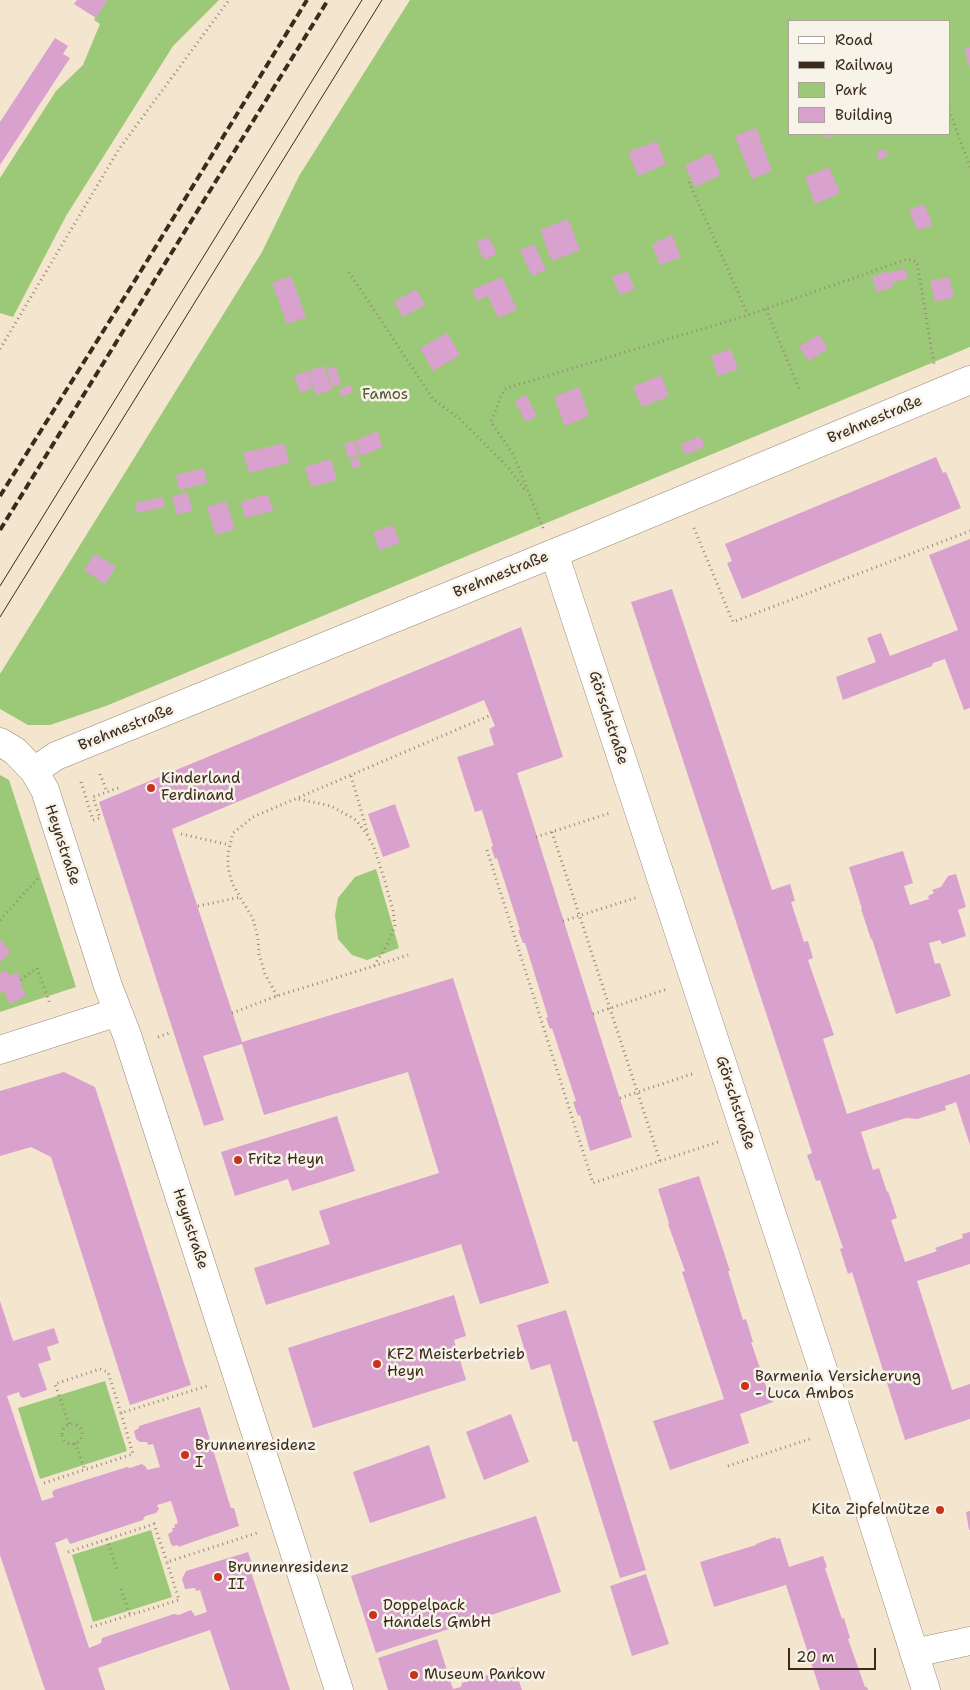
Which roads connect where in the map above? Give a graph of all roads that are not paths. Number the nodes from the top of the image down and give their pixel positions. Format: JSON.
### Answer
{"nodes":[{"id":1,"x":970,"y":380,"type":"edge"},
{"id":2,"x":554,"y":553,"type":"junction"},
{"id":3,"x":0,"y":742,"type":"edge"},
{"id":4,"x":34,"y":771,"type":"junction"},
{"id":5,"x":118,"y":1012,"type":"junction"},
{"id":6,"x":0,"y":1050,"type":"edge"},
{"id":7,"x":970,"y":1641,"type":"edge"},
{"id":8,"x":914,"y":1653,"type":"junction"},
{"id":9,"x":339,"y":1690,"type":"edge"},
{"id":10,"x":926,"y":1690,"type":"edge"}],
"edges":[{"from":1,"to":2,"type":"street","name":"Brehmestraße"},
{"from":2,"to":4,"type":"street","name":"Brehmestraße"},
{"from":2,"to":8,"type":"street","name":"Görschstraße"},
{"from":3,"to":4,"type":"street","name":"Heynstraße"},
{"from":4,"to":5,"type":"street","name":"Heynstraße"},
{"from":5,"to":6,"type":"street"},
{"from":5,"to":9,"type":"street","name":"Heynstraße"},
{"from":7,"to":8,"type":"street"},
{"from":8,"to":10,"type":"street","name":"Görschstraße"}]}
